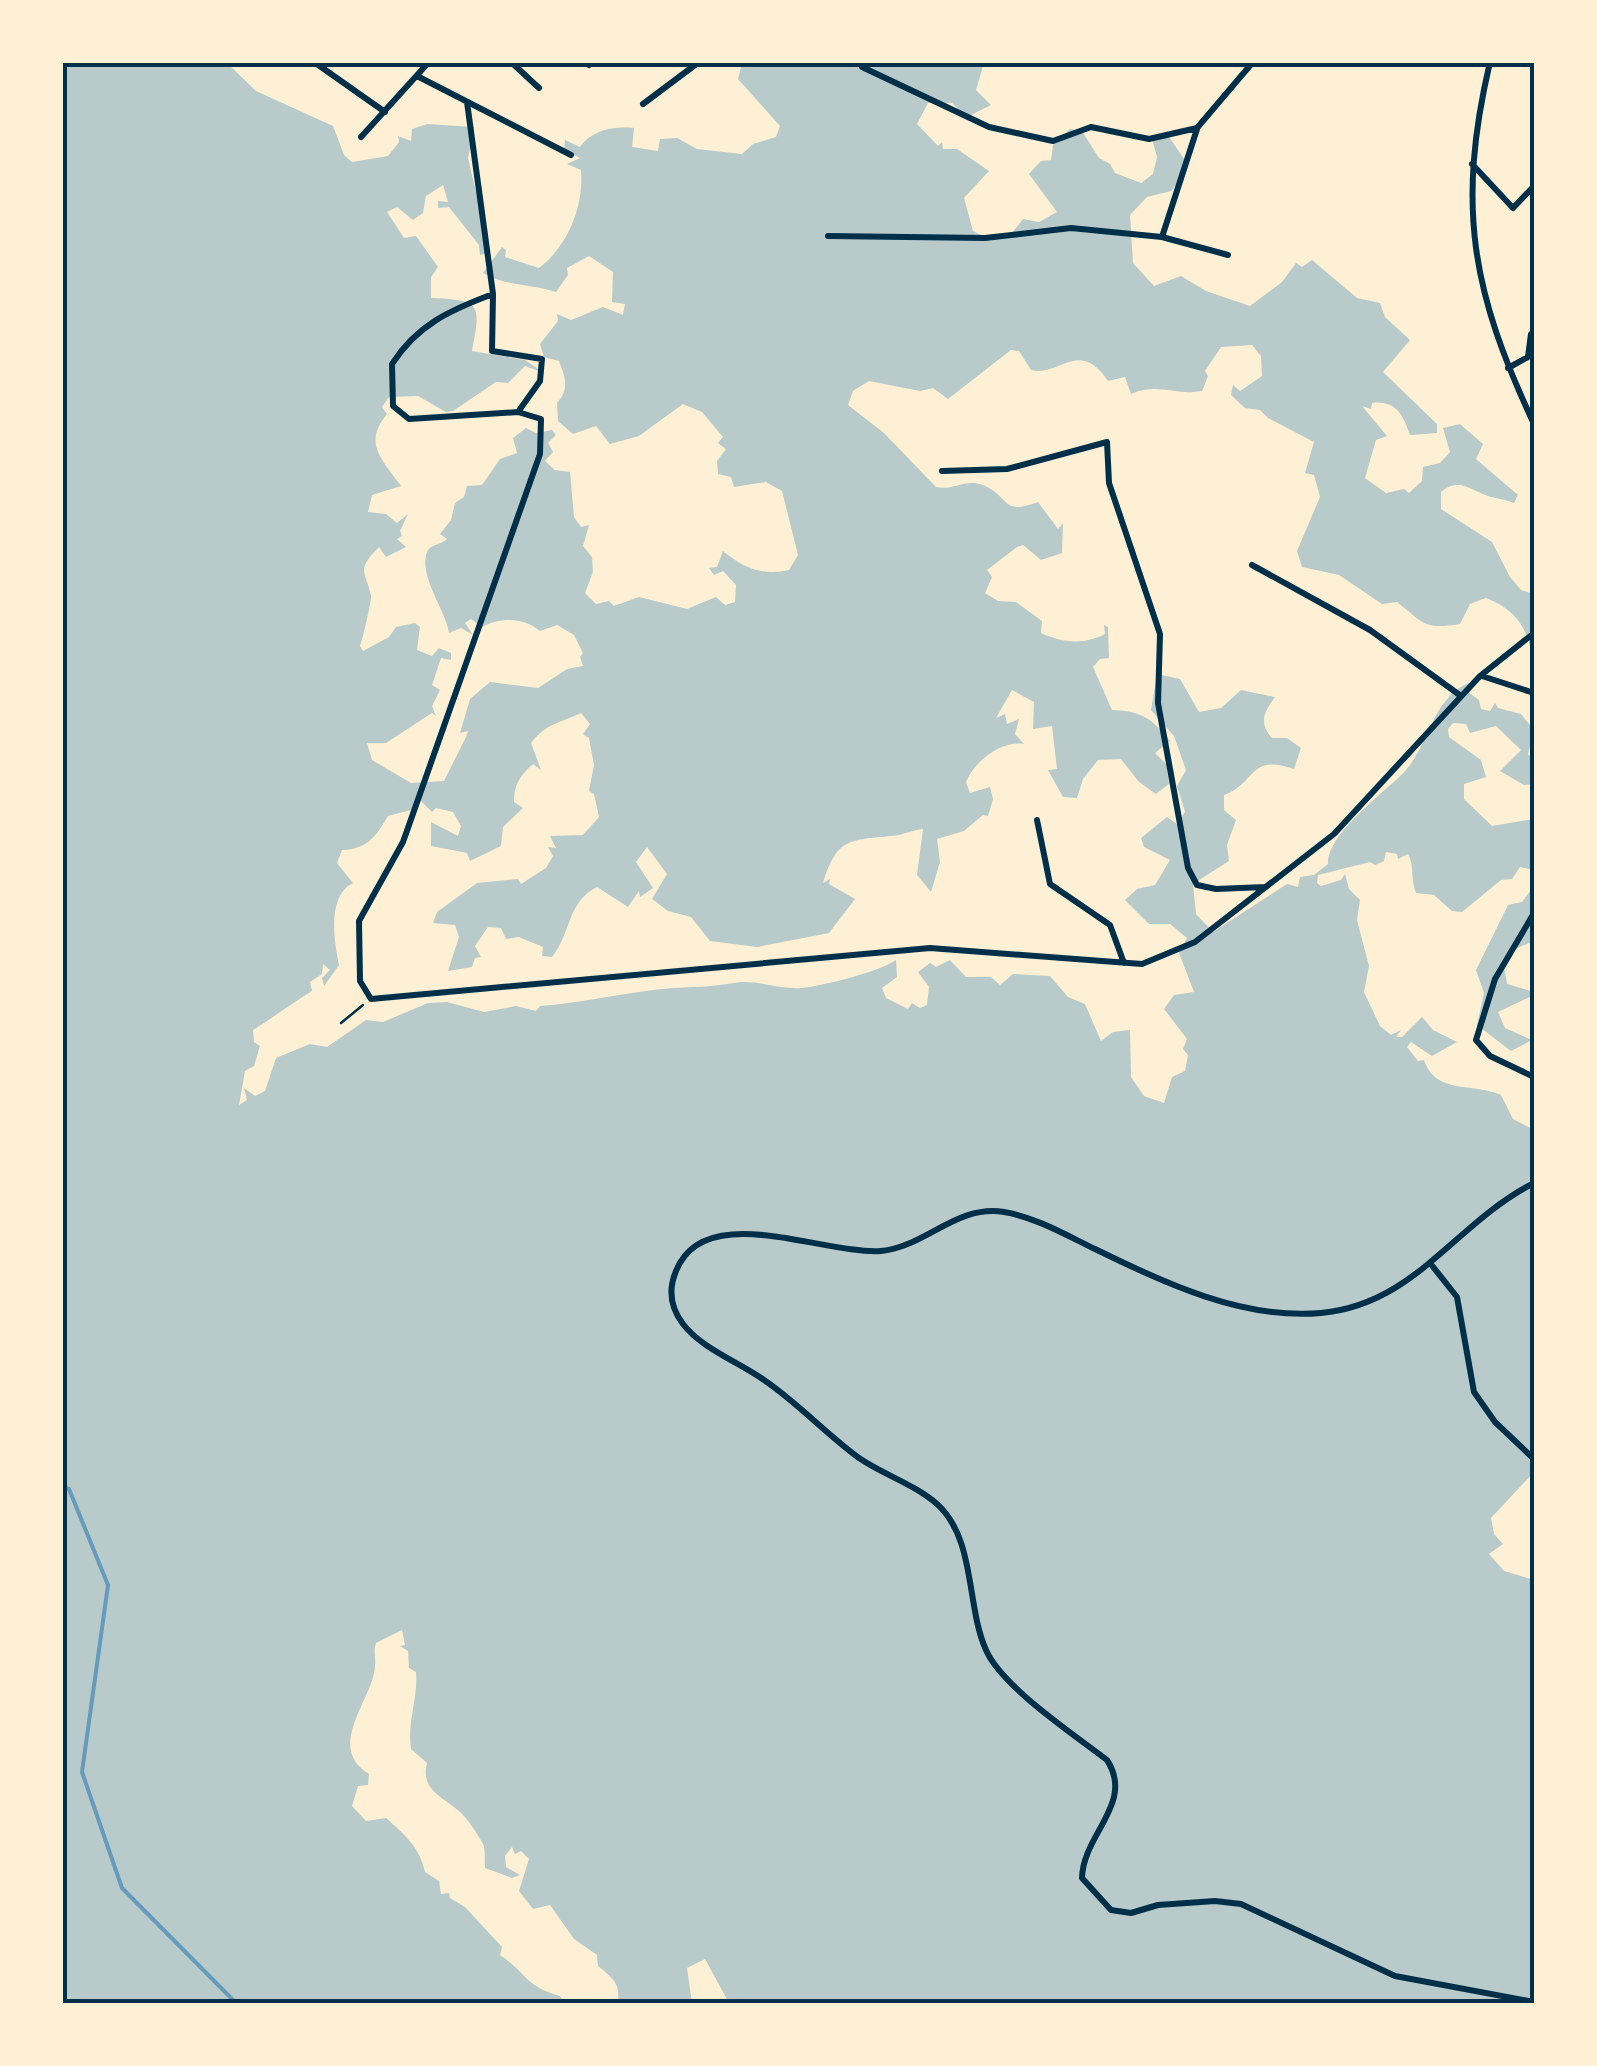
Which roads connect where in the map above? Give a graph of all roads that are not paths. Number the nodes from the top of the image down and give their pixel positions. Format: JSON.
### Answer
{"nodes":[{"id":1,"x":314,"y":62,"type":"edge"},
{"id":2,"x":429,"y":62,"type":"edge"},
{"id":3,"x":511,"y":62,"type":"edge"},
{"id":4,"x":699,"y":62,"type":"edge"},
{"id":5,"x":1252,"y":62,"type":"edge"},
{"id":6,"x":1490,"y":62,"type":"edge"},
{"id":7,"x":862,"y":67,"type":"dead end"},
{"id":8,"x":417,"y":76,"type":"junction"},
{"id":9,"x":539,"y":88,"type":"dead end"},
{"id":10,"x":467,"y":102,"type":"junction"},
{"id":11,"x":644,"y":104,"type":"dead end"},
{"id":12,"x":385,"y":112,"type":"junction"},
{"id":13,"x":1197,"y":128,"type":"junction"},
{"id":14,"x":362,"y":137,"type":"dead end"},
{"id":15,"x":571,"y":155,"type":"dead end"},
{"id":16,"x":1471,"y":163,"type":"junction"},
{"id":17,"x":1534,"y":186,"type":"edge"},
{"id":18,"x":828,"y":236,"type":"dead end"},
{"id":19,"x":1162,"y":237,"type":"junction"},
{"id":20,"x":1228,"y":254,"type":"dead end"},
{"id":21,"x":492,"y":294,"type":"junction"},
{"id":22,"x":1531,"y":334,"type":"dead end"},
{"id":23,"x":1508,"y":368,"type":"junction"},
{"id":24,"x":518,"y":412,"type":"junction"},
{"id":25,"x":1534,"y":424,"type":"edge"},
{"id":26,"x":942,"y":471,"type":"dead end"},
{"id":27,"x":1252,"y":565,"type":"dead end"},
{"id":28,"x":1534,"y":633,"type":"edge"},
{"id":29,"x":1480,"y":676,"type":"junction"},
{"id":30,"x":1534,"y":693,"type":"edge"},
{"id":31,"x":1462,"y":696,"type":"junction"},
{"id":32,"x":1037,"y":820,"type":"dead end"},
{"id":33,"x":1266,"y":887,"type":"junction"},
{"id":34,"x":1534,"y":913,"type":"edge"},
{"id":35,"x":1125,"y":964,"type":"junction"},
{"id":36,"x":1534,"y":1078,"type":"edge"},
{"id":37,"x":1534,"y":1183,"type":"edge"},
{"id":38,"x":1430,"y":1263,"type":"junction"},
{"id":39,"x":1534,"y":1459,"type":"edge"},
{"id":40,"x":1534,"y":2002,"type":"edge"}],
"edges":[{"from":1,"to":12,"type":"street"},
{"from":2,"to":8,"type":"street"},
{"from":3,"to":9,"type":"street"},
{"from":4,"to":11,"type":"street"},
{"from":5,"to":13,"type":"street"},
{"from":6,"to":16,"type":"street"},
{"from":7,"to":13,"type":"street"},
{"from":8,"to":10,"type":"street"},
{"from":8,"to":12,"type":"street"},
{"from":10,"to":15,"type":"street"},
{"from":10,"to":21,"type":"street"},
{"from":12,"to":14,"type":"street"},
{"from":13,"to":19,"type":"street"},
{"from":16,"to":17,"type":"street"},
{"from":16,"to":23,"type":"street"},
{"from":18,"to":19,"type":"street"},
{"from":19,"to":20,"type":"street"},
{"from":21,"to":24,"type":"street"},
{"from":21,"to":24,"type":"street"},
{"from":22,"to":23,"type":"street"},
{"from":23,"to":25,"type":"street"},
{"from":24,"to":35,"type":"street"},
{"from":26,"to":33,"type":"street"},
{"from":27,"to":31,"type":"street"},
{"from":28,"to":29,"type":"street"},
{"from":29,"to":30,"type":"street"},
{"from":29,"to":31,"type":"street"},
{"from":31,"to":33,"type":"street"},
{"from":32,"to":35,"type":"street"},
{"from":33,"to":35,"type":"street"},
{"from":34,"to":36,"type":"street"},
{"from":37,"to":38,"type":"street"},
{"from":38,"to":39,"type":"street"},
{"from":38,"to":40,"type":"street"}]}
